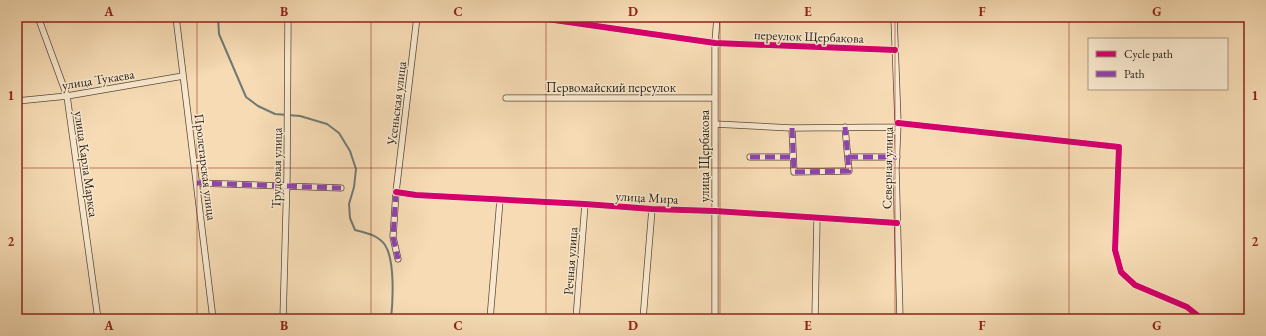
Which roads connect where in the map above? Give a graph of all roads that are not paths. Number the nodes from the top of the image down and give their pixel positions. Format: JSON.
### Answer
{"nodes":[{"id":1,"x":38,"y":17,"type":"edge"},
{"id":2,"x":176,"y":17,"type":"edge"},
{"id":3,"x":288,"y":17,"type":"edge"},
{"id":4,"x":417,"y":17,"type":"edge"},
{"id":5,"x":533,"y":17,"type":"edge"},
{"id":6,"x":716,"y":17,"type":"edge"},
{"id":7,"x":894,"y":17,"type":"edge"},
{"id":8,"x":715,"y":43,"type":"junction"},
{"id":9,"x":895,"y":50,"type":"junction"},
{"id":10,"x":183,"y":76,"type":"junction"},
{"id":11,"x":67,"y":96,"type":"junction"},
{"id":12,"x":506,"y":98,"type":"dead end"},
{"id":13,"x":715,"y":98,"type":"junction"},
{"id":14,"x":17,"y":101,"type":"edge"},
{"id":15,"x":715,"y":124,"type":"junction"},
{"id":16,"x":898,"y":125,"type":"junction"},
{"id":17,"x":846,"y":127,"type":"junction"},
{"id":18,"x":792,"y":128,"type":"junction"},
{"id":19,"x":750,"y":157,"type":"dead end"},
{"id":20,"x":794,"y":157,"type":"junction"},
{"id":21,"x":848,"y":157,"type":"junction"},
{"id":22,"x":897,"y":157,"type":"junction"},
{"id":23,"x":197,"y":183,"type":"junction"},
{"id":24,"x":287,"y":186,"type":"junction"},
{"id":25,"x":341,"y":188,"type":"dead end"},
{"id":26,"x":396,"y":192,"type":"junction"},
{"id":27,"x":500,"y":200,"type":"junction"},
{"id":28,"x":585,"y":204,"type":"junction"},
{"id":29,"x":652,"y":209,"type":"junction"},
{"id":30,"x":715,"y":212,"type":"junction"},
{"id":31,"x":817,"y":218,"type":"junction"},
{"id":32,"x":897,"y":223,"type":"junction"},
{"id":33,"x":398,"y":260,"type":"dead end"},
{"id":34,"x":98,"y":319,"type":"edge"},
{"id":35,"x":213,"y":319,"type":"edge"},
{"id":36,"x":283,"y":319,"type":"edge"},
{"id":37,"x":490,"y":319,"type":"edge"},
{"id":38,"x":576,"y":319,"type":"edge"},
{"id":39,"x":643,"y":319,"type":"edge"},
{"id":40,"x":715,"y":319,"type":"edge"},
{"id":41,"x":816,"y":319,"type":"edge"},
{"id":42,"x":900,"y":319,"type":"edge"},
{"id":43,"x":1202,"y":319,"type":"edge"}],
"edges":[{"from":1,"to":11,"type":"street","name":"улица Карла Маркса"},
{"from":2,"to":10,"type":"street","name":"Пролетарская улица"},
{"from":3,"to":24,"type":"street","name":"Трудовая улица"},
{"from":4,"to":26,"type":"street","name":"Усеньская улица"},
{"from":5,"to":8,"type":"street","name":"переулок Щербакова"},
{"from":6,"to":8,"type":"street","name":"улица Щербакова"},
{"from":7,"to":9,"type":"street","name":"Северная улица"},
{"from":8,"to":9,"type":"street","name":"переулок Щербакова"},
{"from":8,"to":13,"type":"street","name":"улица Щербакова"},
{"from":9,"to":16,"type":"street","name":"Северная улица"},
{"from":10,"to":11,"type":"street","name":"улица Тукаева"},
{"from":10,"to":23,"type":"street","name":"Пролетарская улица"},
{"from":11,"to":14,"type":"street","name":"улица Тукаева"},
{"from":11,"to":34,"type":"street","name":"улица Карла Маркса"},
{"from":12,"to":13,"type":"street","name":"Первомайский переулок"},
{"from":13,"to":15,"type":"street","name":"улица Щербакова"},
{"from":15,"to":18,"type":"street"},
{"from":15,"to":30,"type":"street","name":"улица Щербакова"},
{"from":16,"to":17,"type":"street"},
{"from":16,"to":22,"type":"street","name":"Северная улица"},
{"from":16,"to":43,"type":"street"},
{"from":17,"to":18,"type":"street"},
{"from":17,"to":21,"type":"street"},
{"from":18,"to":20,"type":"street"},
{"from":19,"to":20,"type":"street"},
{"from":20,"to":21,"type":"street"},
{"from":21,"to":22,"type":"street"},
{"from":22,"to":32,"type":"street","name":"Северная улица"},
{"from":23,"to":24,"type":"street"},
{"from":23,"to":35,"type":"street","name":"Пролетарская улица"},
{"from":24,"to":25,"type":"street"},
{"from":24,"to":36,"type":"street","name":"Трудовая улица"},
{"from":26,"to":27,"type":"street","name":"улица Мира"},
{"from":26,"to":33,"type":"street","name":"Усеньская улица"},
{"from":27,"to":28,"type":"street","name":"улица Мира"},
{"from":27,"to":37,"type":"street"},
{"from":28,"to":29,"type":"street","name":"улица Мира"},
{"from":28,"to":38,"type":"street","name":"Речная улица"},
{"from":29,"to":30,"type":"street","name":"улица Мира"},
{"from":29,"to":39,"type":"street"},
{"from":30,"to":31,"type":"street","name":"улица Мира"},
{"from":30,"to":40,"type":"street","name":"улица Щербакова"},
{"from":31,"to":32,"type":"street","name":"улица Мира"},
{"from":31,"to":41,"type":"street"},
{"from":32,"to":42,"type":"street","name":"Северная улица"}]}
